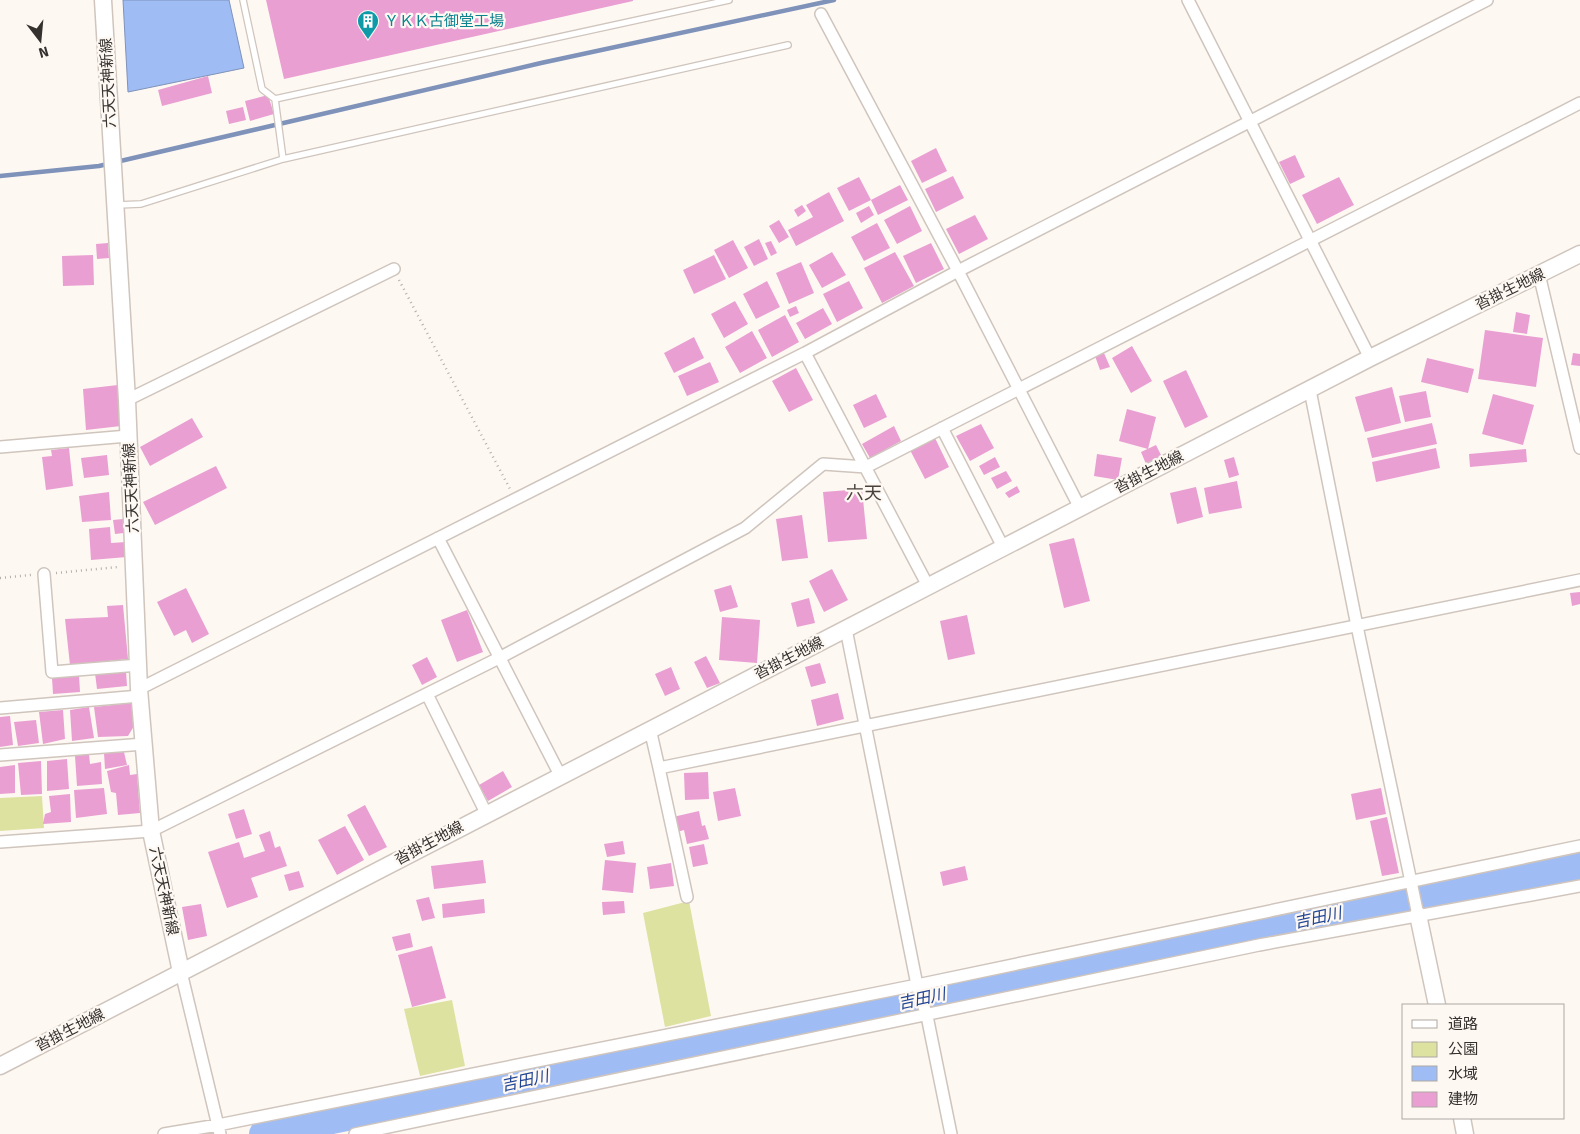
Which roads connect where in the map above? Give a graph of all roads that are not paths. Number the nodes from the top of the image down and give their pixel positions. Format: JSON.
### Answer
{"nodes":[{"id":1,"x":103,"y":0,"type":"edge"},
{"id":2,"x":243,"y":0,"type":"edge"},
{"id":3,"x":729,"y":0,"type":"edge"},
{"id":4,"x":1188,"y":0,"type":"edge"},
{"id":5,"x":1487,"y":0,"type":"edge"},
{"id":6,"x":821,"y":14,"type":"dead end"},
{"id":7,"x":788,"y":45,"type":"dead end"},
{"id":8,"x":275,"y":99,"type":"junction"},
{"id":9,"x":1580,"y":103,"type":"edge"},
{"id":10,"x":1250,"y":122,"type":"junction"},
{"id":11,"x":283,"y":160,"type":"junction"},
{"id":12,"x":115,"y":205,"type":"junction"},
{"id":13,"x":1310,"y":240,"type":"junction"},
{"id":14,"x":1580,"y":254,"type":"edge"},
{"id":15,"x":394,"y":269,"type":"road end"},
{"id":16,"x":958,"y":271,"type":"junction"},
{"id":17,"x":1539,"y":274,"type":"junction"},
{"id":18,"x":805,"y":352,"type":"junction"},
{"id":19,"x":1370,"y":358,"type":"junction"},
{"id":20,"x":1019,"y":389,"type":"junction"},
{"id":21,"x":1310,"y":390,"type":"junction"},
{"id":22,"x":127,"y":400,"type":"junction"},
{"id":23,"x":942,"y":428,"type":"junction"},
{"id":24,"x":128,"y":436,"type":"junction"},
{"id":25,"x":0,"y":447,"type":"edge"},
{"id":26,"x":1580,"y":448,"type":"edge"},
{"id":27,"x":866,"y":468,"type":"junction"},
{"id":28,"x":1080,"y":508,"type":"junction"},
{"id":29,"x":438,"y":538,"type":"junction"},
{"id":30,"x":1003,"y":547,"type":"junction"},
{"id":31,"x":44,"y":574,"type":"road end"},
{"id":32,"x":1580,"y":580,"type":"edge"},
{"id":33,"x":928,"y":586,"type":"junction"},
{"id":34,"x":1357,"y":626,"type":"junction"},
{"id":35,"x":846,"y":629,"type":"junction"},
{"id":36,"x":500,"y":658,"type":"junction"},
{"id":37,"x":139,"y":665,"type":"junction"},
{"id":38,"x":140,"y":692,"type":"junction"},
{"id":39,"x":427,"y":694,"type":"junction"},
{"id":40,"x":0,"y":708,"type":"edge"},
{"id":41,"x":864,"y":726,"type":"junction"},
{"id":42,"x":650,"y":729,"type":"junction"},
{"id":43,"x":144,"y":744,"type":"junction"},
{"id":44,"x":0,"y":755,"type":"edge"},
{"id":45,"x":659,"y":768,"type":"junction"},
{"id":46,"x":560,"y":775,"type":"junction"},
{"id":47,"x":486,"y":813,"type":"junction"},
{"id":48,"x":151,"y":831,"type":"junction"},
{"id":49,"x":0,"y":842,"type":"edge"},
{"id":50,"x":1580,"y":846,"type":"edge"},
{"id":51,"x":1410,"y":881,"type":"junction"},
{"id":52,"x":1580,"y":886,"type":"edge"},
{"id":53,"x":687,"y":897,"type":"dead end"},
{"id":54,"x":1418,"y":915,"type":"junction"},
{"id":55,"x":181,"y":972,"type":"junction"},
{"id":56,"x":917,"y":986,"type":"junction"},
{"id":57,"x":1438,"y":1004,"type":"edge"},
{"id":58,"x":927,"y":1015,"type":"junction"},
{"id":59,"x":0,"y":1066,"type":"edge"},
{"id":60,"x":1462,"y":1119,"type":"edge"},
{"id":61,"x":219,"y":1128,"type":"edge"},
{"id":62,"x":164,"y":1134,"type":"edge"},
{"id":63,"x":355,"y":1134,"type":"edge"},
{"id":64,"x":951,"y":1134,"type":"edge"},
{"id":65,"x":1465,"y":1134,"type":"edge"}],
"edges":[{"from":1,"to":12,"type":"main road","name":"六天天神新線"},
{"from":2,"to":8,"type":"lane"},
{"from":3,"to":8,"type":"lane"},
{"from":4,"to":10,"type":"street"},
{"from":5,"to":10,"type":"street"},
{"from":6,"to":16,"type":"street"},
{"from":7,"to":11,"type":"lane"},
{"from":8,"to":11,"type":"lane"},
{"from":9,"to":13,"type":"street"},
{"from":10,"to":13,"type":"street"},
{"from":10,"to":16,"type":"street"},
{"from":11,"to":12,"type":"lane"},
{"from":12,"to":22,"type":"main road","name":"六天天神新線"},
{"from":13,"to":19,"type":"street"},
{"from":13,"to":20,"type":"street"},
{"from":14,"to":17,"type":"main road","name":"沓掛生地線"},
{"from":15,"to":22,"type":"street"},
{"from":16,"to":18,"type":"street"},
{"from":16,"to":20,"type":"street"},
{"from":17,"to":19,"type":"main road","name":"沓掛生地線"},
{"from":17,"to":26,"type":"street"},
{"from":18,"to":27,"type":"street"},
{"from":18,"to":29,"type":"street"},
{"from":19,"to":21,"type":"main road","name":"沓掛生地線"},
{"from":20,"to":23,"type":"street"},
{"from":20,"to":28,"type":"street"},
{"from":21,"to":28,"type":"main road","name":"沓掛生地線"},
{"from":21,"to":34,"type":"street"},
{"from":22,"to":24,"type":"main road","name":"六天天神新線"},
{"from":23,"to":27,"type":"street"},
{"from":23,"to":30,"type":"street"},
{"from":24,"to":25,"type":"street"},
{"from":24,"to":37,"type":"main road","name":"六天天神新線"},
{"from":27,"to":33,"type":"street"},
{"from":27,"to":36,"type":"street"},
{"from":28,"to":30,"type":"main road","name":"沓掛生地線"},
{"from":29,"to":36,"type":"street"},
{"from":29,"to":38,"type":"street"},
{"from":30,"to":33,"type":"main road","name":"沓掛生地線"},
{"from":31,"to":37,"type":"street"},
{"from":32,"to":34,"type":"street"},
{"from":33,"to":35,"type":"main road","name":"沓掛生地線"},
{"from":34,"to":41,"type":"street"},
{"from":34,"to":51,"type":"street"},
{"from":35,"to":41,"type":"street"},
{"from":35,"to":42,"type":"main road","name":"沓掛生地線"},
{"from":36,"to":39,"type":"street"},
{"from":36,"to":46,"type":"street"},
{"from":37,"to":38,"type":"main road","name":"六天天神新線"},
{"from":38,"to":40,"type":"street"},
{"from":38,"to":43,"type":"main road","name":"六天天神新線"},
{"from":39,"to":47,"type":"street"},
{"from":39,"to":48,"type":"street"},
{"from":41,"to":45,"type":"street"},
{"from":41,"to":56,"type":"street"},
{"from":42,"to":45,"type":"street"},
{"from":42,"to":46,"type":"main road","name":"沓掛生地線"},
{"from":43,"to":44,"type":"street"},
{"from":43,"to":48,"type":"main road","name":"六天天神新線"},
{"from":45,"to":53,"type":"street"},
{"from":46,"to":47,"type":"main road","name":"沓掛生地線"},
{"from":47,"to":55,"type":"main road","name":"沓掛生地線"},
{"from":48,"to":49,"type":"street"},
{"from":48,"to":55,"type":"main road","name":"六天天神新線"},
{"from":50,"to":51,"type":"street"},
{"from":51,"to":54,"type":"street"},
{"from":51,"to":56,"type":"street"},
{"from":52,"to":54,"type":"street"},
{"from":54,"to":57,"type":"main road"},
{"from":54,"to":58,"type":"street"},
{"from":55,"to":59,"type":"main road","name":"沓掛生地線"},
{"from":55,"to":61,"type":"street"},
{"from":56,"to":58,"type":"street"},
{"from":56,"to":61,"type":"street"},
{"from":58,"to":63,"type":"street"},
{"from":58,"to":64,"type":"street"},
{"from":60,"to":65,"type":"main road"},
{"from":61,"to":62,"type":"street"}]}
